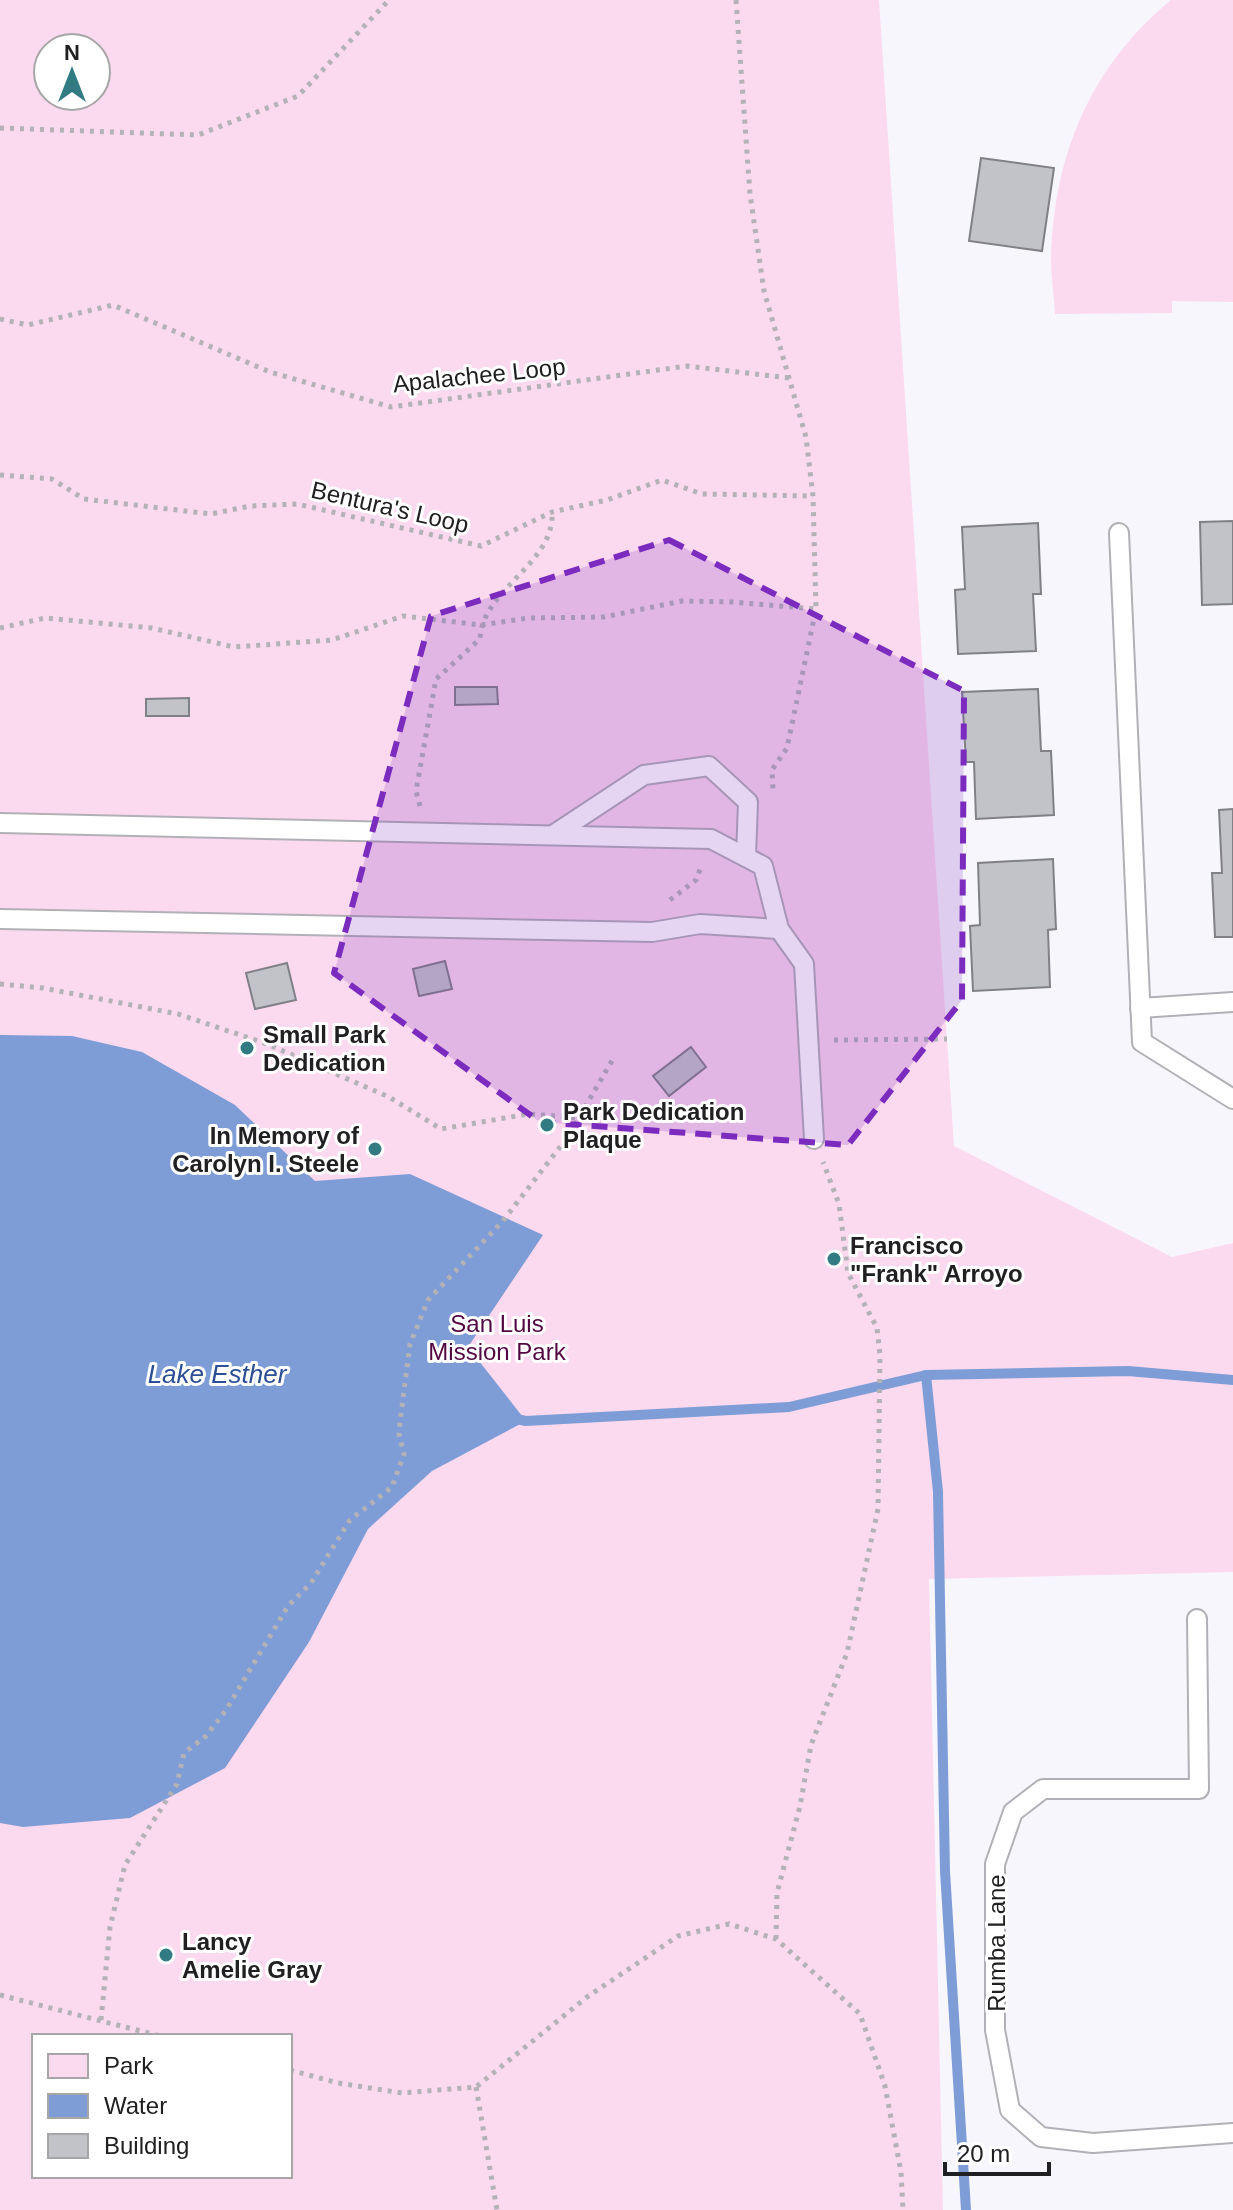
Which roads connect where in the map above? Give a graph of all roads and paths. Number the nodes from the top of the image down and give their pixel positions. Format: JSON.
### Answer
{"nodes":[{"id":1,"x":389,"y":0,"type":"edge"},
{"id":2,"x":736,"y":0,"type":"edge"},
{"id":3,"x":0,"y":128,"type":"edge"},
{"id":4,"x":0,"y":319,"type":"edge"},
{"id":5,"x":789,"y":378,"type":"junction"},
{"id":6,"x":0,"y":475,"type":"edge"},
{"id":7,"x":813,"y":496,"type":"junction"},
{"id":8,"x":552,"y":512,"type":"junction"},
{"id":9,"x":1119,"y":533,"type":"dead end"},
{"id":10,"x":816,"y":609,"type":"junction"},
{"id":11,"x":481,"y":625,"type":"junction"},
{"id":12,"x":0,"y":628,"type":"edge"},
{"id":13,"x":772,"y":770,"type":"junction"},
{"id":14,"x":762,"y":778,"type":"dead end"},
{"id":15,"x":773,"y":802,"type":"dead end"},
{"id":16,"x":422,"y":814,"type":"dead end"},
{"id":17,"x":0,"y":823,"type":"edge"},
{"id":18,"x":553,"y":835,"type":"junction"},
{"id":19,"x":711,"y":839,"type":"junction"},
{"id":20,"x":746,"y":857,"type":"junction"},
{"id":21,"x":0,"y":919,"type":"edge"},
{"id":22,"x":779,"y":929,"type":"junction"},
{"id":23,"x":652,"y":932,"type":"junction"},
{"id":24,"x":0,"y":984,"type":"edge"},
{"id":25,"x":1233,"y":1002,"type":"edge"},
{"id":26,"x":1140,"y":1008,"type":"junction"},
{"id":27,"x":947,"y":1039,"type":"dead end"},
{"id":28,"x":809,"y":1040,"type":"junction"},
{"id":29,"x":613,"y":1059,"type":"dead end"},
{"id":30,"x":1233,"y":1099,"type":"edge"},
{"id":31,"x":579,"y":1118,"type":"junction"},
{"id":32,"x":814,"y":1139,"type":"joint"},
{"id":33,"x":1197,"y":1619,"type":"dead end"},
{"id":34,"x":776,"y":1939,"type":"junction"},
{"id":35,"x":0,"y":1995,"type":"edge"},
{"id":36,"x":101,"y":2020,"type":"junction"},
{"id":37,"x":153,"y":2034,"type":"edge"},
{"id":38,"x":292,"y":2071,"type":"edge"},
{"id":39,"x":476,"y":2087,"type":"junction"},
{"id":40,"x":1233,"y":2133,"type":"edge"},
{"id":41,"x":497,"y":2210,"type":"edge"},
{"id":42,"x":903,"y":2210,"type":"edge"}],
"edges":[{"from":1,"to":3,"type":"path"},
{"from":2,"to":5,"type":"path"},
{"from":4,"to":5,"type":"path","name":"Apalachee Loop"},
{"from":5,"to":7,"type":"path"},
{"from":6,"to":8,"type":"path","name":"Bentura's Loop"},
{"from":7,"to":8,"type":"path","name":"Bentura's Loop"},
{"from":7,"to":10,"type":"path"},
{"from":8,"to":11,"type":"path"},
{"from":9,"to":26,"type":"lane"},
{"from":10,"to":11,"type":"path"},
{"from":10,"to":13,"type":"path"},
{"from":11,"to":12,"type":"path"},
{"from":11,"to":16,"type":"path"},
{"from":13,"to":14,"type":"path"},
{"from":13,"to":15,"type":"path"},
{"from":17,"to":18,"type":"lane"},
{"from":18,"to":19,"type":"lane"},
{"from":18,"to":20,"type":"lane"},
{"from":19,"to":20,"type":"lane"},
{"from":19,"to":23,"type":"path"},
{"from":20,"to":22,"type":"lane"},
{"from":21,"to":23,"type":"lane"},
{"from":22,"to":23,"type":"lane"},
{"from":22,"to":28,"type":"lane"},
{"from":24,"to":31,"type":"path"},
{"from":25,"to":26,"type":"lane"},
{"from":26,"to":30,"type":"lane"},
{"from":27,"to":28,"type":"path"},
{"from":28,"to":32,"type":"lane"},
{"from":29,"to":31,"type":"path"},
{"from":31,"to":36,"type":"path"},
{"from":32,"to":34,"type":"path"},
{"from":33,"to":40,"type":"lane","name":"Rumba Lane"},
{"from":34,"to":39,"type":"path"},
{"from":34,"to":42,"type":"path"},
{"from":35,"to":36,"type":"path"},
{"from":36,"to":37,"type":"path"},
{"from":38,"to":39,"type":"path"},
{"from":39,"to":41,"type":"path"}]}
